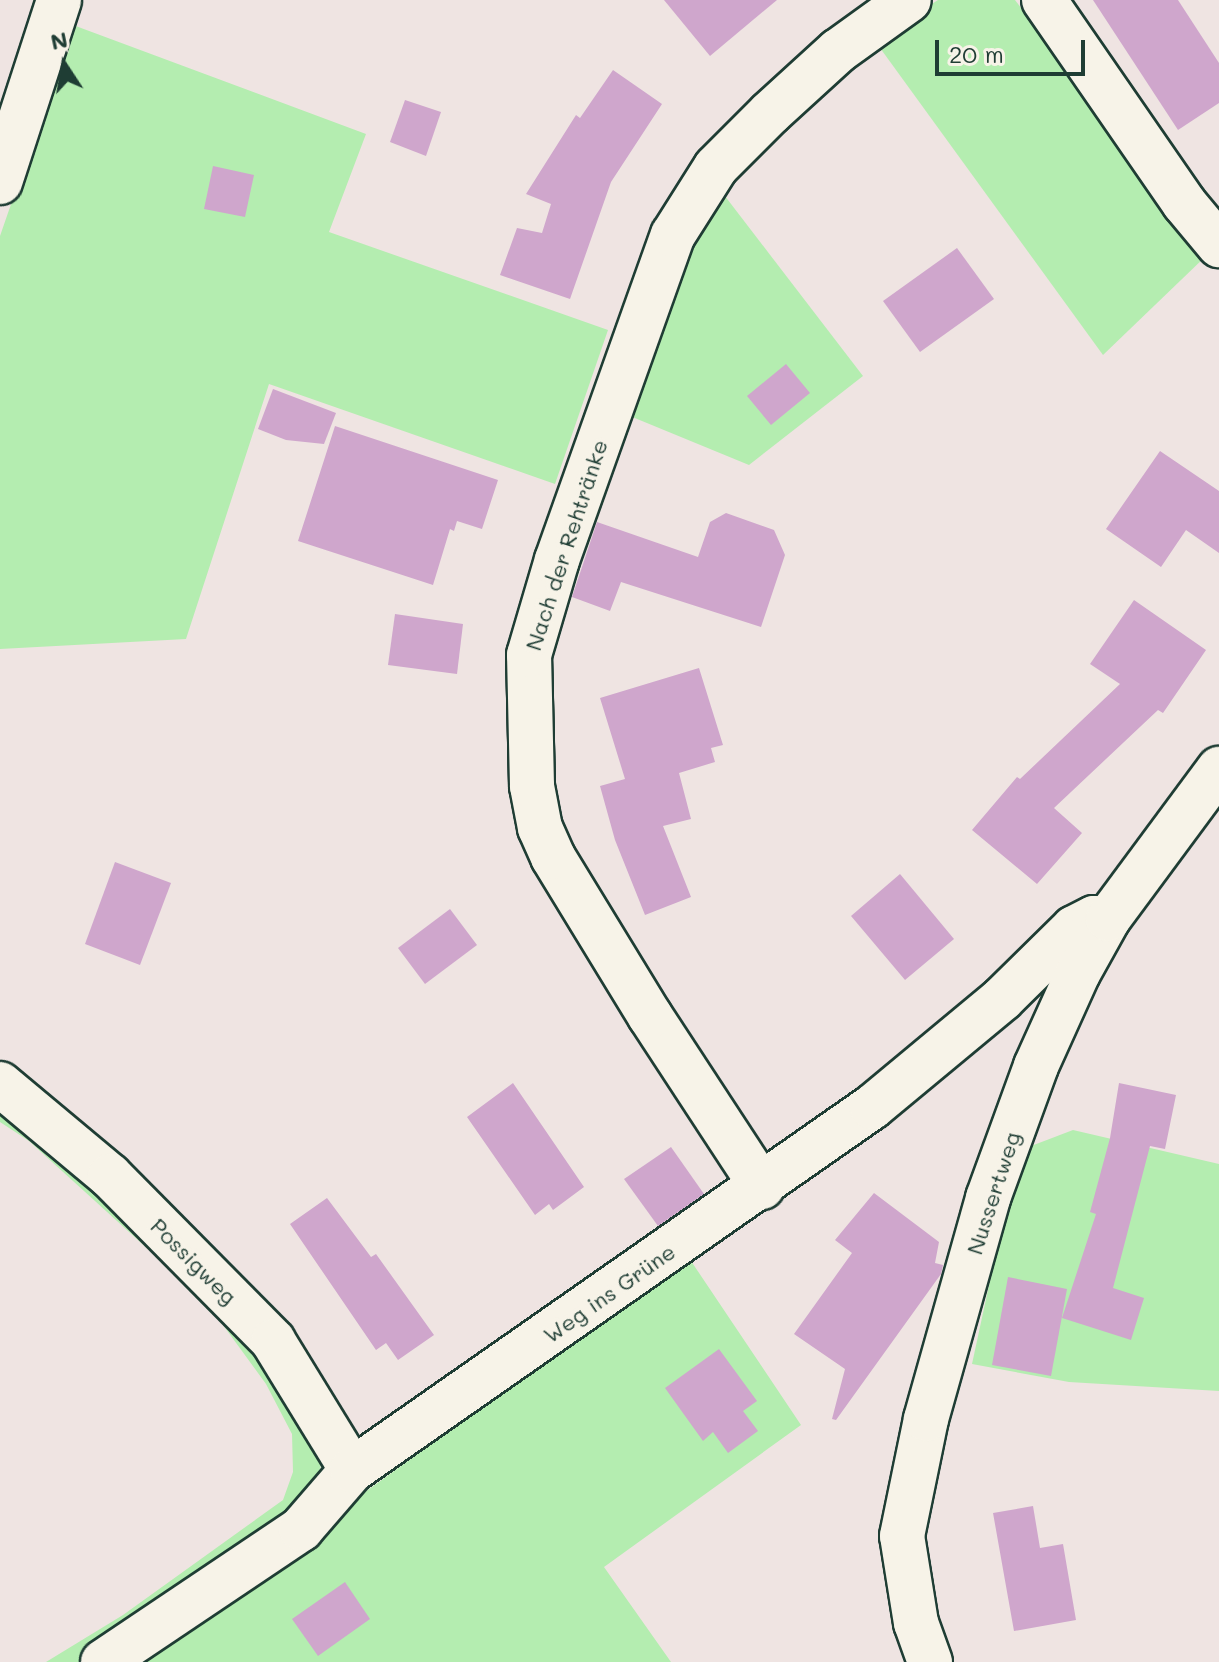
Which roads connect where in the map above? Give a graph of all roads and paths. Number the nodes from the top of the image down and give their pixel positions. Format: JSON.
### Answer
{"nodes":[{"id":1,"x":59,"y":0,"type":"edge"},
{"id":2,"x":909,"y":0,"type":"edge"},
{"id":3,"x":1044,"y":0,"type":"edge"},
{"id":4,"x":0,"y":182,"type":"edge"},
{"id":5,"x":1219,"y":245,"type":"edge"},
{"id":6,"x":1219,"y":769,"type":"edge"},
{"id":7,"x":1108,"y":919,"type":"junction"},
{"id":8,"x":0,"y":1084,"type":"edge"},
{"id":9,"x":762,"y":1187,"type":"junction"},
{"id":10,"x":352,"y":1470,"type":"junction"},
{"id":11,"x":103,"y":1662,"type":"edge"},
{"id":12,"x":930,"y":1662,"type":"edge"}],
"edges":[{"from":1,"to":4,"type":"street"},
{"from":2,"to":9,"type":"street","name":"Nach der Rehtränke"},
{"from":3,"to":5,"type":"street"},
{"from":6,"to":7,"type":"street","name":"Nussertweg"},
{"from":7,"to":9,"type":"street","name":"Weg ins Grüne"},
{"from":7,"to":12,"type":"street","name":"Nussertweg"},
{"from":8,"to":10,"type":"street","name":"Possigweg"},
{"from":9,"to":10,"type":"street","name":"Weg ins Grüne"},
{"from":10,"to":11,"type":"street","name":"Weg ins Grüne"}]}
